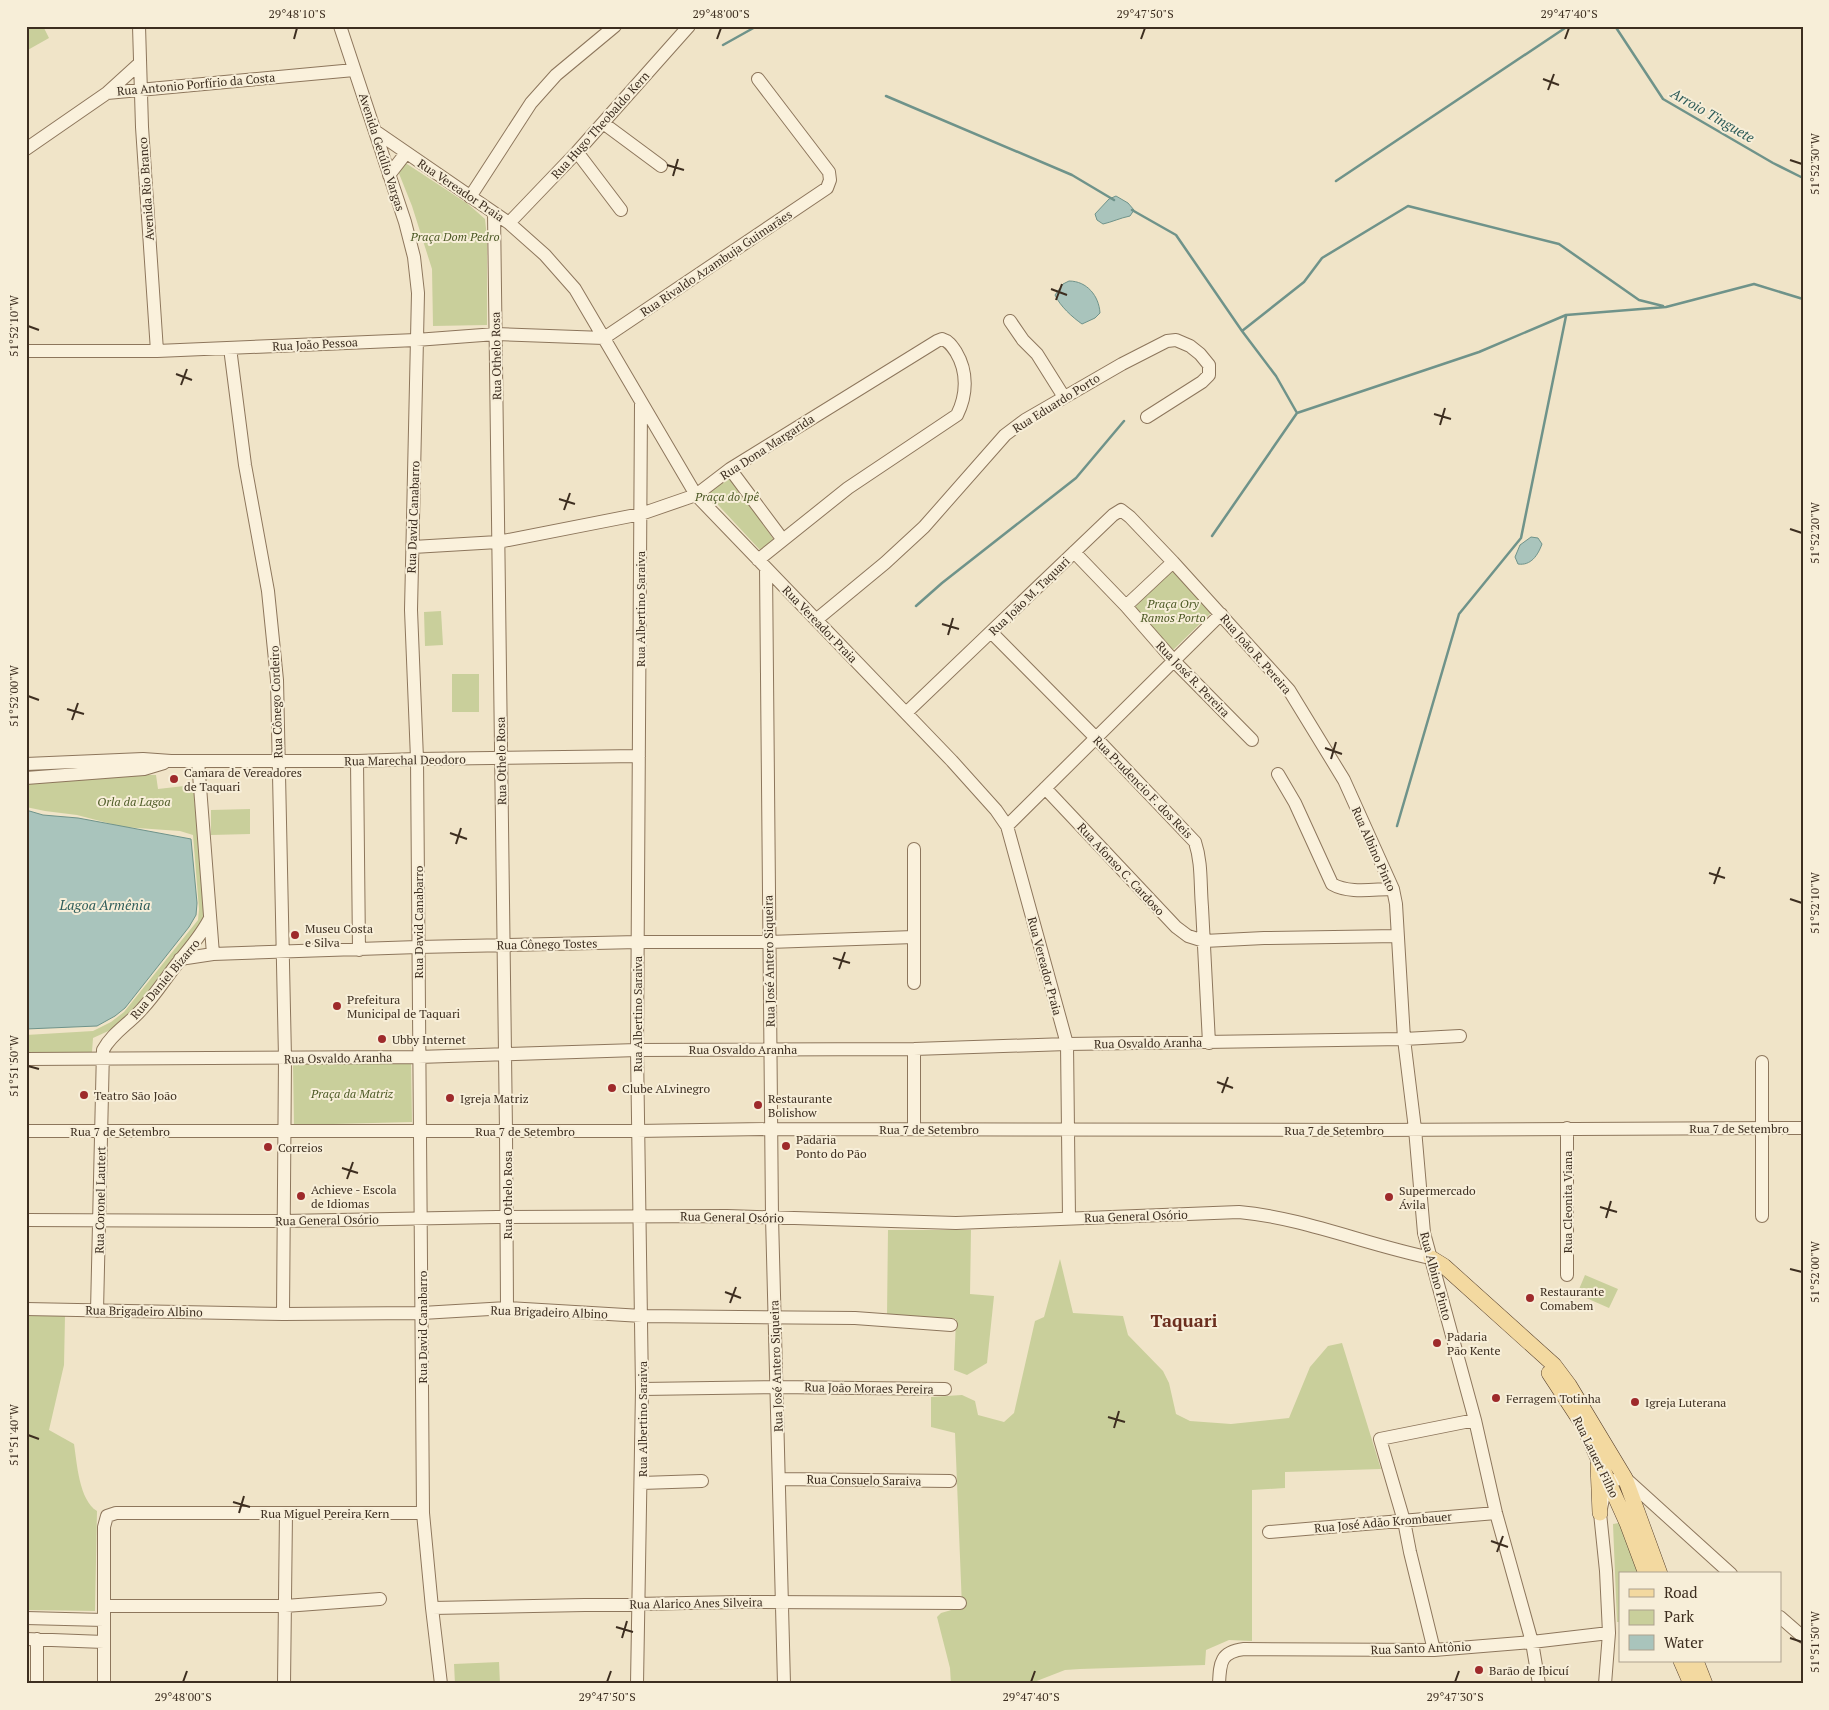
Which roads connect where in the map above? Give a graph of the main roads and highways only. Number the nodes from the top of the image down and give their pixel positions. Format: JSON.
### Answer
{"nodes":[{"id":1,"x":1431,"y":1258,"type":"road end"},
{"id":2,"x":1603,"y":1453,"type":"junction"},
{"id":3,"x":1626,"y":1520,"type":"junction"},
{"id":4,"x":1646,"y":1555,"type":"junction"},
{"id":5,"x":1646,"y":1572,"type":"edge"},
{"id":6,"x":1659,"y":1572,"type":"edge"},
{"id":7,"x":1681,"y":1662,"type":"edge"},
{"id":8,"x":1696,"y":1662,"type":"edge"},
{"id":9,"x":1691,"y":1684,"type":"edge"},
{"id":10,"x":1705,"y":1684,"type":"edge"}],
"edges":[{"from":1,"to":2,"type":"main road","name":"Rua Lauert Filho"},
{"from":2,"to":3,"type":"main road","name":"Rua Lauert Filho"},
{"from":2,"to":3,"type":"main road"},
{"from":2,"to":4,"type":"main road","name":"Rua Lauert Filho"},
{"from":3,"to":4,"type":"main road","name":"Rua Lauert Filho"},
{"from":4,"to":5,"type":"main road","name":"Rua Lauert Filho"},
{"from":4,"to":6,"type":"main road","name":"Rua Lauert Filho"},
{"from":7,"to":9,"type":"main road"},
{"from":8,"to":10,"type":"main road"}]}
